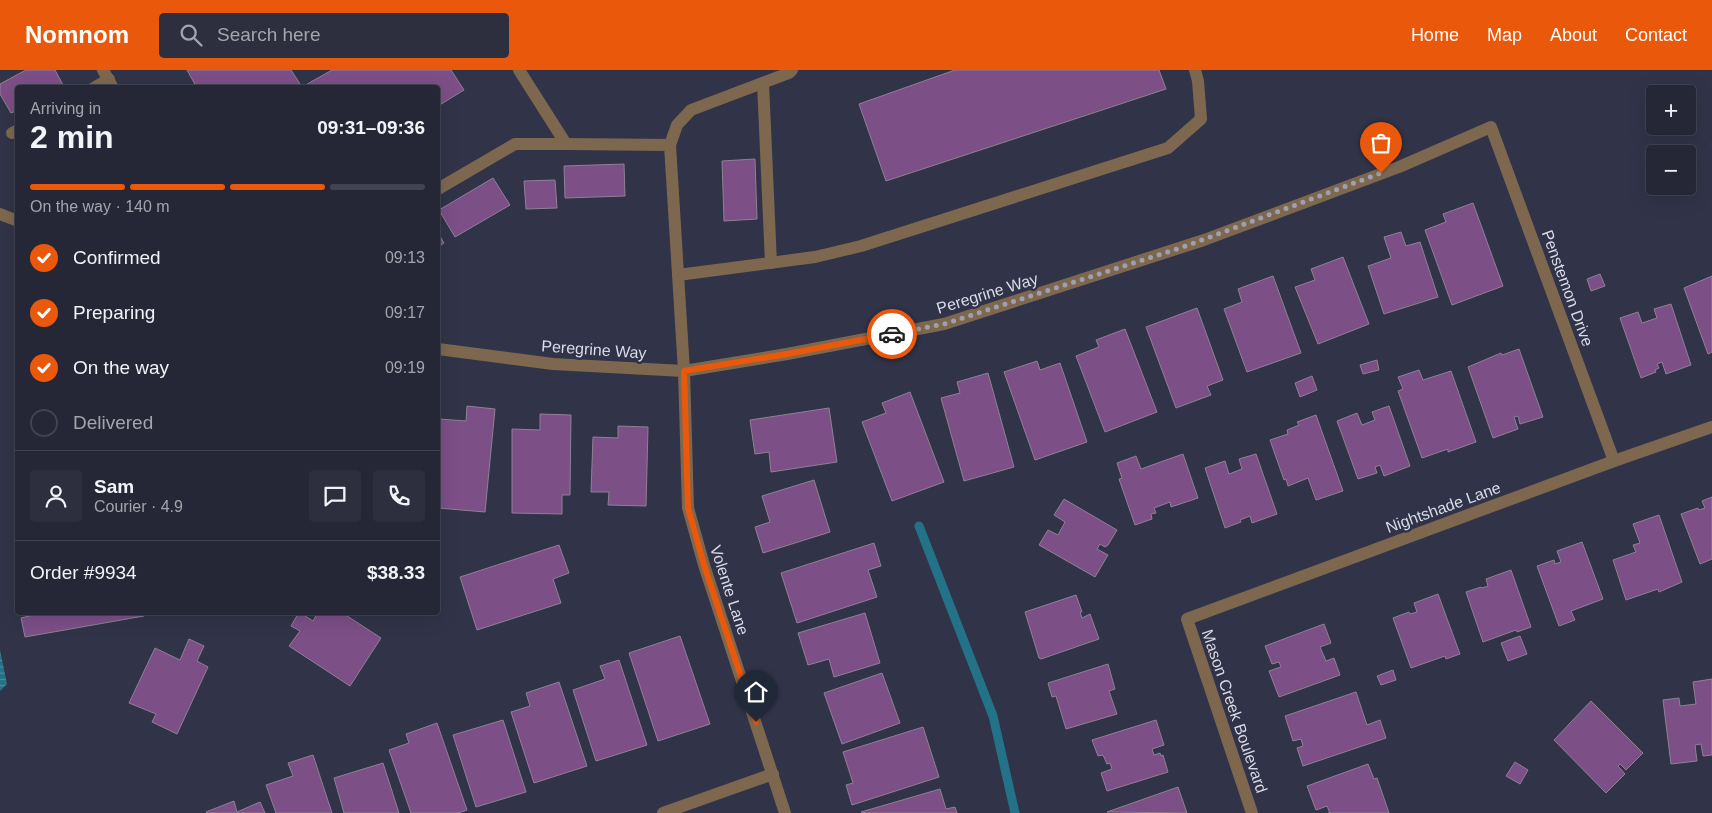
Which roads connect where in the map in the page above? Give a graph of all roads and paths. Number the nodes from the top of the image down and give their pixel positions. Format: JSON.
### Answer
{"nodes":[{"id":1,"x":519,"y":70,"type":"edge"},
{"id":2,"x":792,"y":70,"type":"edge"},
{"id":3,"x":1194,"y":70,"type":"edge"},
{"id":4,"x":764,"y":83,"type":"junction"},
{"id":5,"x":1491,"y":127,"type":"joint"},
{"id":6,"x":566,"y":144,"type":"junction"},
{"id":7,"x":670,"y":145,"type":"junction"},
{"id":8,"x":440,"y":188,"type":"edge"},
{"id":9,"x":0,"y":214,"type":"edge"},
{"id":10,"x":15,"y":220,"type":"edge"},
{"id":11,"x":772,"y":263,"type":"junction"},
{"id":12,"x":678,"y":275,"type":"junction"},
{"id":13,"x":440,"y":349,"type":"edge"},
{"id":14,"x":684,"y":371,"type":"junction"},
{"id":15,"x":1712,"y":427,"type":"edge"},
{"id":16,"x":1614,"y":461,"type":"junction"},
{"id":17,"x":1186,"y":619,"type":"joint"},
{"id":18,"x":773,"y":774,"type":"junction"},
{"id":19,"x":664,"y":813,"type":"edge"},
{"id":20,"x":785,"y":813,"type":"edge"},
{"id":21,"x":1252,"y":813,"type":"edge"}],
"edges":[{"from":1,"to":6,"type":"street"},
{"from":2,"to":4,"type":"street"},
{"from":3,"to":11,"type":"street"},
{"from":4,"to":7,"type":"street"},
{"from":4,"to":11,"type":"street"},
{"from":5,"to":14,"type":"street","name":"Peregrine Way"},
{"from":5,"to":16,"type":"street","name":"Penstemon Drive"},
{"from":6,"to":7,"type":"street"},
{"from":6,"to":8,"type":"street"},
{"from":7,"to":12,"type":"street","name":"Volente Lane"},
{"from":9,"to":10,"type":"street"},
{"from":11,"to":12,"type":"street"},
{"from":12,"to":14,"type":"street","name":"Volente Lane"},
{"from":13,"to":14,"type":"street","name":"Peregrine Way"},
{"from":14,"to":18,"type":"street","name":"Volente Lane"},
{"from":15,"to":16,"type":"street","name":"Nightshade Lane"},
{"from":16,"to":17,"type":"street","name":"Nightshade Lane"},
{"from":17,"to":21,"type":"street","name":"Mason Creek Boulevard"},
{"from":18,"to":19,"type":"street"},
{"from":18,"to":20,"type":"street","name":"Volente Lane"}]}
